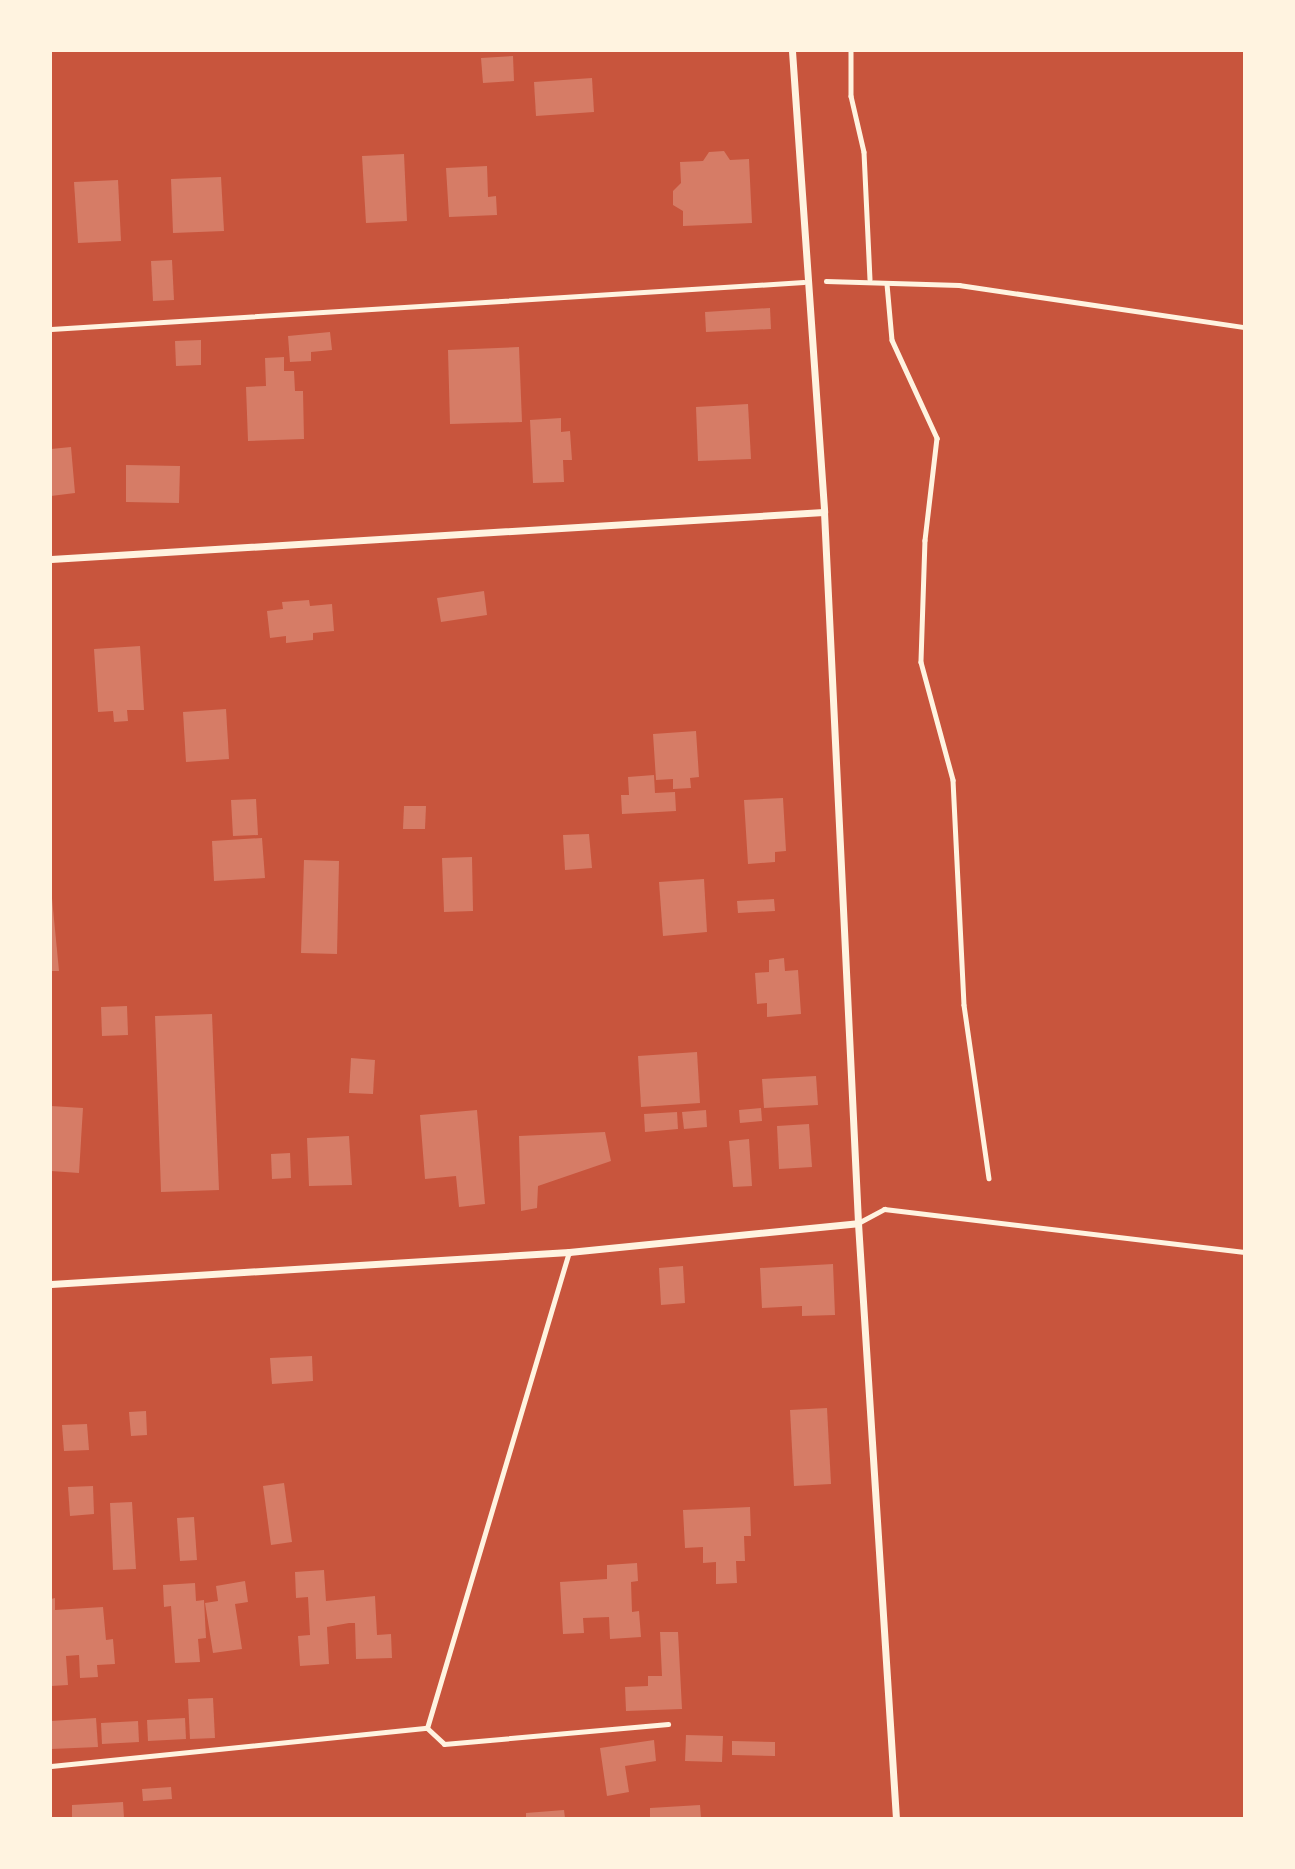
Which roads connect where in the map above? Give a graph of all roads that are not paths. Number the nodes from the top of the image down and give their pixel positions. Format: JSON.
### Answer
{"nodes":[{"id":1,"x":792,"y":51,"type":"edge"},
{"id":2,"x":804,"y":282,"type":"junction"},
{"id":3,"x":51,"y":329,"type":"edge"},
{"id":4,"x":824,"y":512,"type":"junction"},
{"id":5,"x":51,"y":559,"type":"edge"},
{"id":6,"x":858,"y":1223,"type":"junction"},
{"id":7,"x":569,"y":1252,"type":"junction"},
{"id":8,"x":1244,"y":1252,"type":"edge"},
{"id":9,"x":51,"y":1284,"type":"edge"},
{"id":10,"x":668,"y":1724,"type":"dead end"},
{"id":11,"x":427,"y":1728,"type":"junction"},
{"id":12,"x":51,"y":1766,"type":"edge"},
{"id":13,"x":896,"y":1818,"type":"edge"}],
"edges":[{"from":1,"to":2,"type":"street"},
{"from":2,"to":3,"type":"lane"},
{"from":2,"to":4,"type":"street"},
{"from":4,"to":5,"type":"street"},
{"from":4,"to":6,"type":"street"},
{"from":6,"to":7,"type":"street"},
{"from":6,"to":8,"type":"lane"},
{"from":6,"to":13,"type":"street"},
{"from":7,"to":9,"type":"street"},
{"from":7,"to":11,"type":"lane"},
{"from":10,"to":11,"type":"lane"},
{"from":11,"to":12,"type":"lane"}]}
